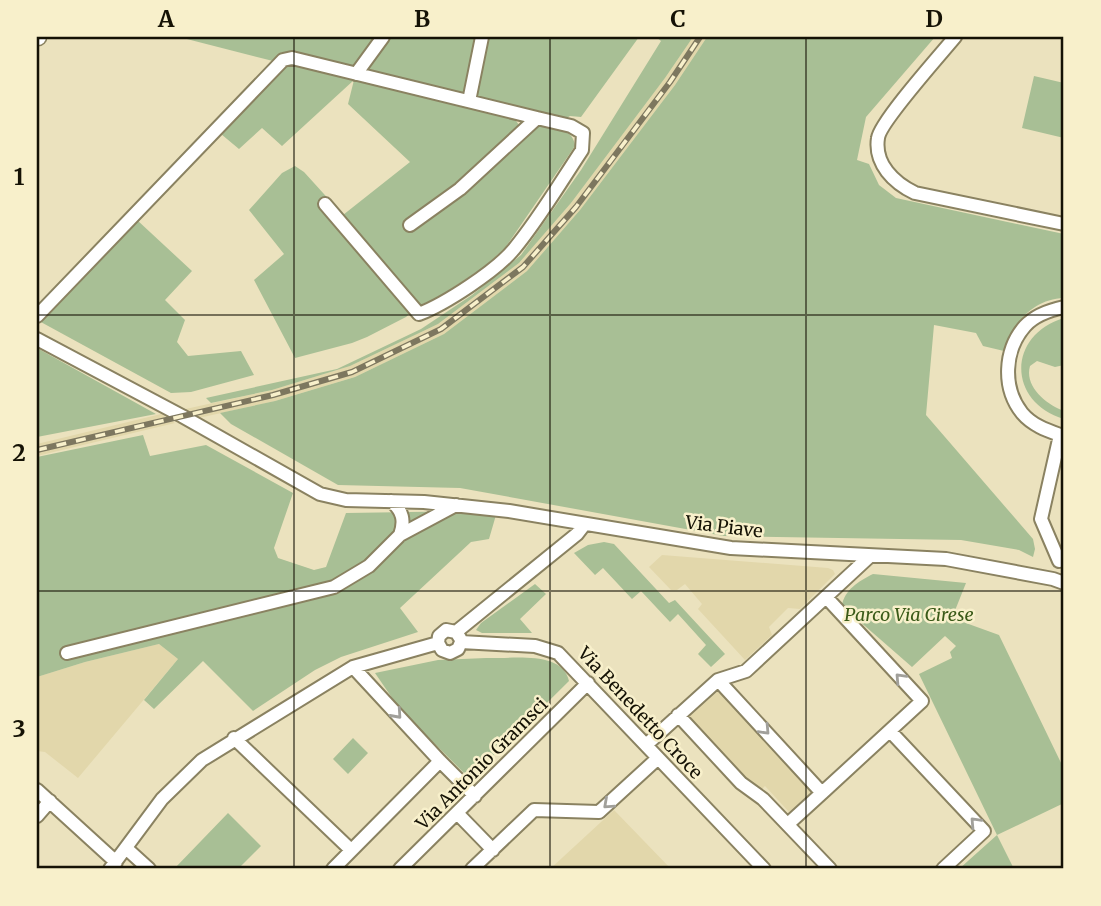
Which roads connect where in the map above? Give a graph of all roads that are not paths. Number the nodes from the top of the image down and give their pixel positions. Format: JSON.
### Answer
{"nodes":[{"id":1,"x":383,"y":37,"type":"edge"},
{"id":2,"x":482,"y":37,"type":"edge"},
{"id":3,"x":955,"y":37,"type":"edge"},
{"id":4,"x":356,"y":74,"type":"junction"},
{"id":5,"x":468,"y":101,"type":"junction"},
{"id":6,"x":537,"y":118,"type":"junction"},
{"id":7,"x":325,"y":204,"type":"dead end"},
{"id":8,"x":1064,"y":224,"type":"edge"},
{"id":9,"x":410,"y":225,"type":"dead end"},
{"id":10,"x":1064,"y":307,"type":"edge"},
{"id":11,"x":37,"y":316,"type":"edge"},
{"id":12,"x":37,"y":338,"type":"edge"},
{"id":13,"x":391,"y":502,"type":"junction"},
{"id":14,"x":424,"y":502,"type":"junction"},
{"id":15,"x":457,"y":505,"type":"junction"},
{"id":16,"x":584,"y":525,"type":"junction"},
{"id":17,"x":406,"y":528,"type":"junction"},
{"id":18,"x":870,"y":556,"type":"junction"},
{"id":19,"x":1062,"y":558,"type":"edge"},
{"id":20,"x":1059,"y":581,"type":"edge"},
{"id":21,"x":825,"y":597,"type":"junction"},
{"id":22,"x":458,"y":637,"type":"junction"},
{"id":23,"x":438,"y":643,"type":"junction"},
{"id":24,"x":67,"y":653,"type":"dead end"},
{"id":25,"x":353,"y":667,"type":"junction"},
{"id":26,"x":718,"y":680,"type":"junction"},
{"id":27,"x":588,"y":683,"type":"junction"},
{"id":28,"x":678,"y":715,"type":"junction"},
{"id":29,"x":890,"y":731,"type":"junction"},
{"id":30,"x":234,"y":738,"type":"junction"},
{"id":31,"x":646,"y":744,"type":"junction"},
{"id":32,"x":658,"y":758,"type":"junction"},
{"id":33,"x":440,"y":761,"type":"junction"},
{"id":34,"x":37,"y":790,"type":"edge"},
{"id":35,"x":822,"y":793,"type":"junction"},
{"id":36,"x":475,"y":796,"type":"junction"},
{"id":37,"x":50,"y":800,"type":"junction"},
{"id":38,"x":457,"y":813,"type":"junction"},
{"id":39,"x":37,"y":816,"type":"edge"},
{"id":40,"x":788,"y":824,"type":"junction"},
{"id":41,"x":127,"y":849,"type":"junction"},
{"id":42,"x":351,"y":850,"type":"junction"},
{"id":43,"x":493,"y":850,"type":"junction"},
{"id":44,"x":113,"y":866,"type":"edge"},
{"id":45,"x":149,"y":869,"type":"edge"},
{"id":46,"x":333,"y":869,"type":"edge"},
{"id":47,"x":400,"y":869,"type":"edge"},
{"id":48,"x":472,"y":869,"type":"edge"},
{"id":49,"x":764,"y":869,"type":"edge"},
{"id":50,"x":830,"y":869,"type":"edge"},
{"id":51,"x":943,"y":869,"type":"edge"}],
"edges":[{"from":1,"to":4,"type":"street"},
{"from":2,"to":5,"type":"street"},
{"from":3,"to":8,"type":"street"},
{"from":4,"to":5,"type":"street"},
{"from":4,"to":11,"type":"street"},
{"from":5,"to":6,"type":"street"},
{"from":6,"to":7,"type":"street"},
{"from":6,"to":9,"type":"street"},
{"from":10,"to":19,"type":"street","name":"Via Piave"},
{"from":12,"to":13,"type":"street","name":"Via Piave"},
{"from":13,"to":14,"type":"street","name":"Via Piave"},
{"from":13,"to":17,"type":"street"},
{"from":14,"to":15,"type":"street","name":"Via Piave"},
{"from":14,"to":17,"type":"street"},
{"from":15,"to":16,"type":"street","name":"Via Piave"},
{"from":15,"to":17,"type":"street"},
{"from":16,"to":18,"type":"street","name":"Via Piave"},
{"from":16,"to":22,"type":"street"},
{"from":17,"to":24,"type":"street"},
{"from":18,"to":20,"type":"street","name":"Via Piave"},
{"from":18,"to":21,"type":"street"},
{"from":19,"to":20,"type":"street","name":"Via Piave"},
{"from":21,"to":26,"type":"street"},
{"from":29,"to":21,"type":"street","one_way":true},
{"from":22,"to":23,"type":"street"},
{"from":22,"to":23,"type":"street"},
{"from":22,"to":27,"type":"street","name":"Via Benedetto Croce"},
{"from":23,"to":25,"type":"street"},
{"from":25,"to":30,"type":"street"},
{"from":25,"to":33,"type":"street","one_way":true},
{"from":26,"to":28,"type":"street"},
{"from":26,"to":35,"type":"street","one_way":true},
{"from":27,"to":31,"type":"street","name":"Via Benedetto Croce"},
{"from":27,"to":36,"type":"street","name":"Via Antonio Gramsci"},
{"from":28,"to":31,"type":"street"},
{"from":28,"to":40,"type":"street"},
{"from":29,"to":35,"type":"street"},
{"from":51,"to":29,"type":"street","one_way":true},
{"from":30,"to":41,"type":"street"},
{"from":30,"to":42,"type":"street"},
{"from":31,"to":32,"type":"street","name":"Via Benedetto Croce"},
{"from":32,"to":43,"type":"street","one_way":true},
{"from":32,"to":49,"type":"street","name":"Via Benedetto Croce"},
{"from":33,"to":36,"type":"street"},
{"from":33,"to":42,"type":"street"},
{"from":34,"to":37,"type":"street"},
{"from":35,"to":40,"type":"street"},
{"from":36,"to":38,"type":"street","name":"Via Antonio Gramsci"},
{"from":37,"to":39,"type":"street"},
{"from":37,"to":44,"type":"street"},
{"from":38,"to":43,"type":"street"},
{"from":38,"to":47,"type":"street","name":"Via Antonio Gramsci"},
{"from":40,"to":50,"type":"street"},
{"from":41,"to":44,"type":"street"},
{"from":41,"to":45,"type":"street"},
{"from":42,"to":46,"type":"street"},
{"from":43,"to":48,"type":"street"}]}
